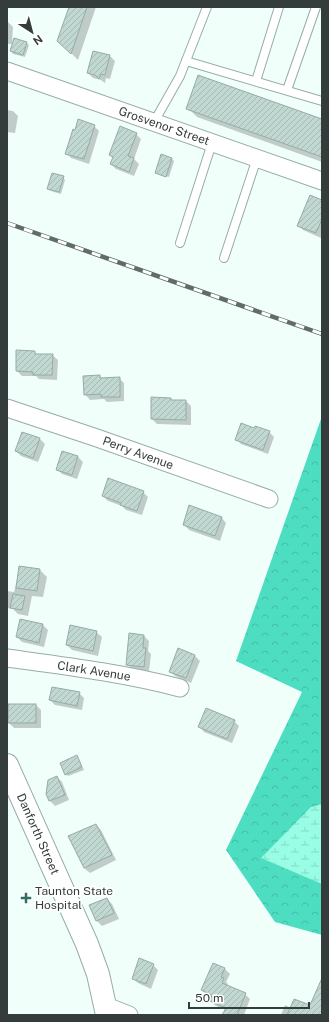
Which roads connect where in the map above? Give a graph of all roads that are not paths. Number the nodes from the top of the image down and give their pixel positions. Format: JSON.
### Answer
{"nodes":[{"id":1,"x":207,"y":7,"type":"edge"},
{"id":2,"x":279,"y":7,"type":"edge"},
{"id":3,"x":316,"y":7,"type":"edge"},
{"id":4,"x":186,"y":61,"type":"junction"},
{"id":5,"x":7,"y":71,"type":"edge"},
{"id":6,"x":256,"y":82,"type":"junction"},
{"id":7,"x":286,"y":90,"type":"junction"},
{"id":8,"x":322,"y":101,"type":"edge"},
{"id":9,"x":154,"y":122,"type":"junction"},
{"id":10,"x":212,"y":142,"type":"junction"},
{"id":11,"x":257,"y":158,"type":"junction"},
{"id":12,"x":322,"y":181,"type":"edge"},
{"id":13,"x":180,"y":243,"type":"dead end"},
{"id":14,"x":224,"y":258,"type":"dead end"},
{"id":15,"x":7,"y":408,"type":"edge"},
{"id":16,"x":269,"y":499,"type":"dead end"},
{"id":17,"x":7,"y":658,"type":"edge"},
{"id":18,"x":180,"y":688,"type":"dead end"},
{"id":19,"x":7,"y":765,"type":"edge"},
{"id":20,"x":106,"y":1010,"type":"edge"},
{"id":21,"x":129,"y":1015,"type":"edge"}],
"edges":[{"from":1,"to":4,"type":"lane"},
{"from":2,"to":6,"type":"lane"},
{"from":3,"to":7,"type":"lane"},
{"from":4,"to":6,"type":"lane"},
{"from":4,"to":9,"type":"lane"},
{"from":5,"to":9,"type":"street","name":"Grosvenor Street"},
{"from":6,"to":7,"type":"lane"},
{"from":7,"to":8,"type":"lane"},
{"from":9,"to":10,"type":"street","name":"Grosvenor Street"},
{"from":10,"to":11,"type":"street","name":"Grosvenor Street"},
{"from":10,"to":13,"type":"lane"},
{"from":11,"to":12,"type":"street","name":"Grosvenor Street"},
{"from":11,"to":14,"type":"lane"},
{"from":15,"to":16,"type":"street","name":"Perry Avenue"},
{"from":17,"to":18,"type":"street","name":"Clark Avenue"},
{"from":19,"to":20,"type":"street","name":"Danforth Street"},
{"from":20,"to":21,"type":"street"}]}
